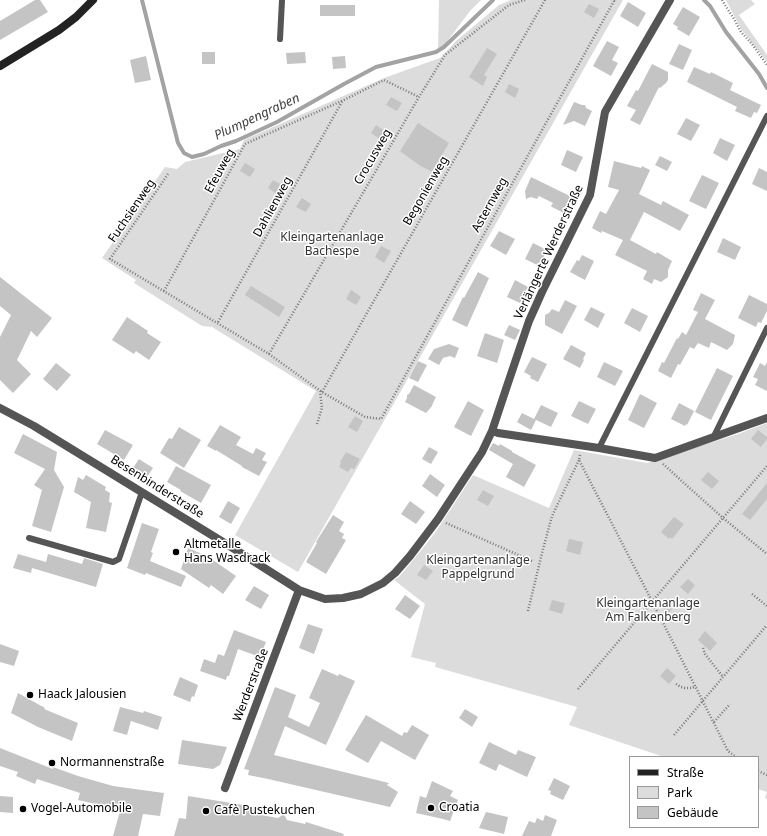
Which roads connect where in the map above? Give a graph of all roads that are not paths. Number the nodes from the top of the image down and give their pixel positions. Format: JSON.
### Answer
{"nodes":[{"id":1,"x":92,"y":0,"type":"edge"},
{"id":2,"x":282,"y":0,"type":"edge"},
{"id":3,"x":670,"y":0,"type":"edge"},
{"id":4,"x":280,"y":39,"type":"dead end"},
{"id":5,"x":0,"y":66,"type":"edge"},
{"id":6,"x":767,"y":116,"type":"edge"},
{"id":7,"x":767,"y":328,"type":"edge"},
{"id":8,"x":0,"y":408,"type":"edge"},
{"id":9,"x":767,"y":418,"type":"edge"},
{"id":10,"x":492,"y":431,"type":"junction"},
{"id":11,"x":714,"y":436,"type":"junction"},
{"id":12,"x":599,"y":448,"type":"junction"},
{"id":13,"x":142,"y":492,"type":"junction"},
{"id":14,"x":29,"y":538,"type":"dead end"},
{"id":15,"x":300,"y":590,"type":"junction"},
{"id":16,"x":225,"y":788,"type":"dead end"}],
"edges":[{"from":1,"to":5,"type":"main road"},
{"from":2,"to":4,"type":"lane"},
{"from":3,"to":10,"type":"street","name":"Verlängerte Werderstraße"},
{"from":6,"to":12,"type":"lane"},
{"from":7,"to":11,"type":"lane"},
{"from":8,"to":13,"type":"street","name":"Besenbinderstraße"},
{"from":9,"to":11,"type":"street"},
{"from":10,"to":12,"type":"street"},
{"from":10,"to":15,"type":"street","name":"Verlängerte Werderstraße"},
{"from":11,"to":12,"type":"street"},
{"from":13,"to":14,"type":"lane"},
{"from":13,"to":15,"type":"street","name":"Besenbinderstraße"},
{"from":15,"to":16,"type":"street","name":"Werderstraße"}]}
